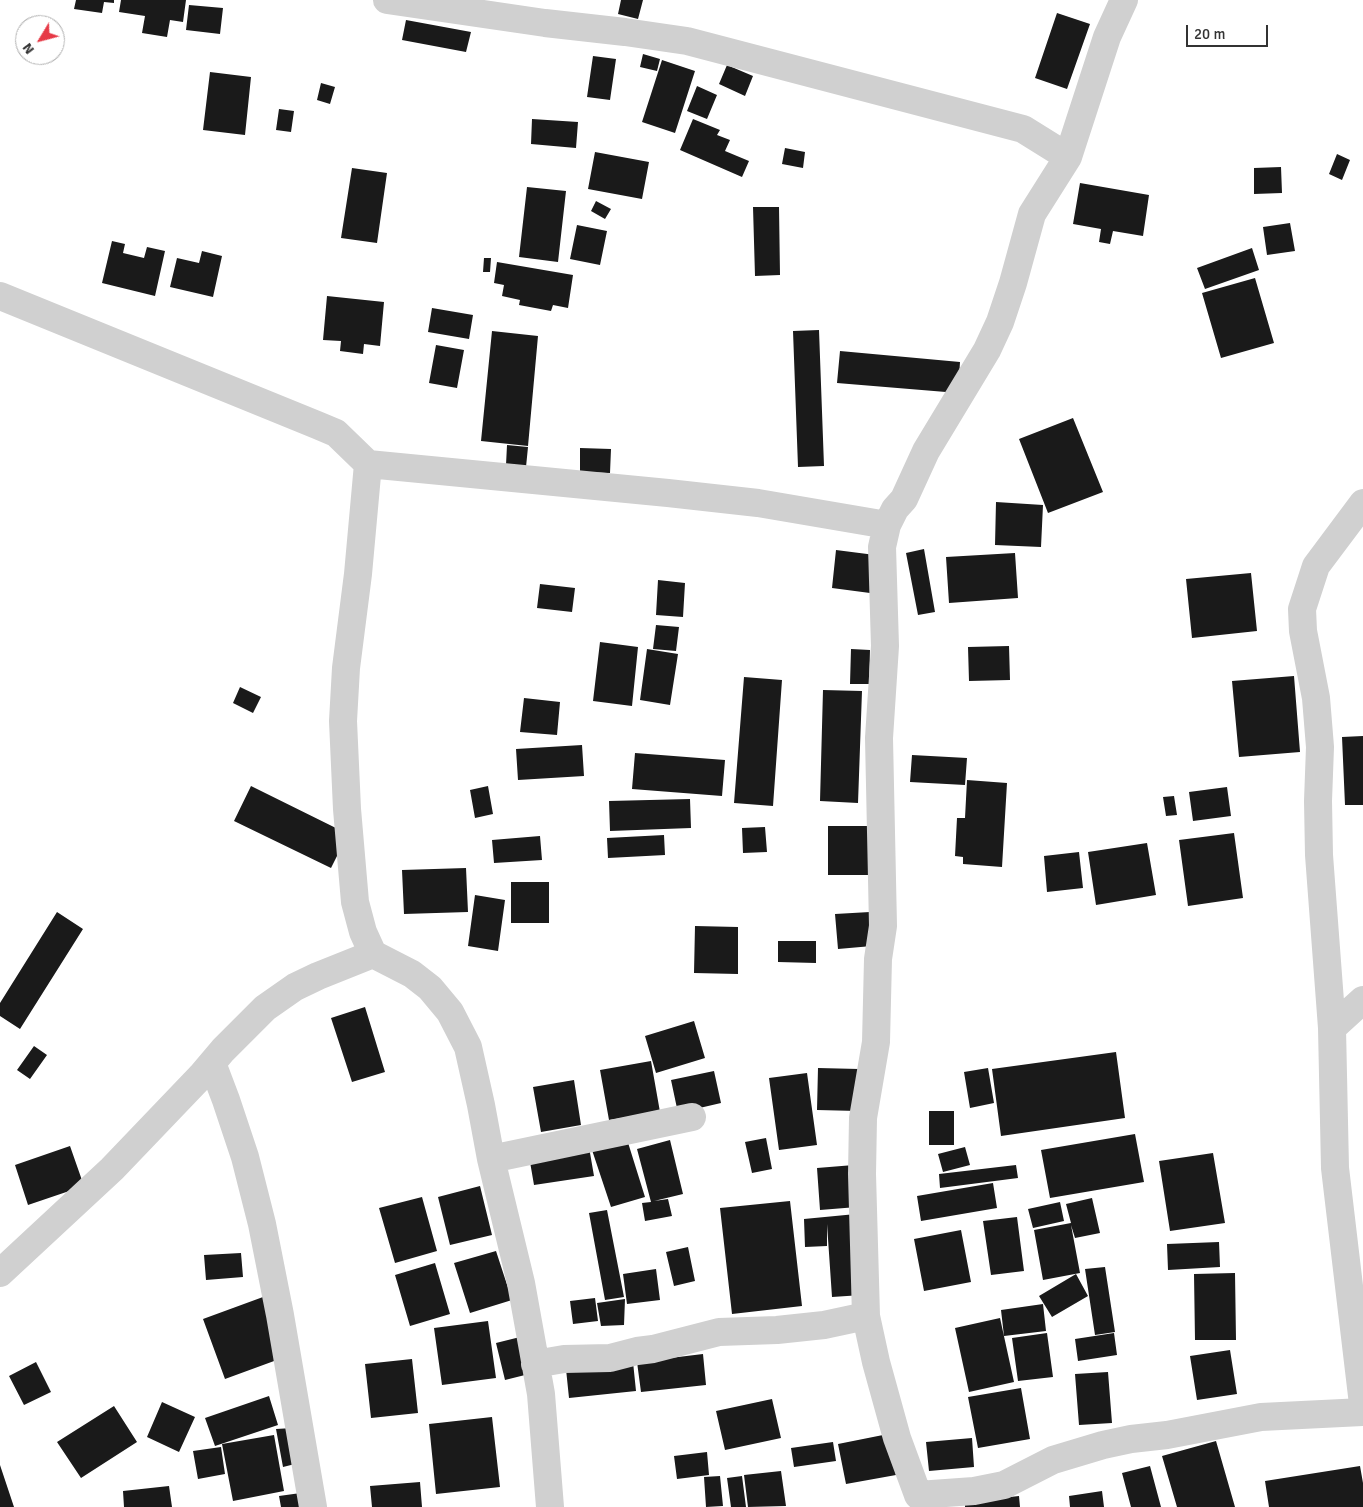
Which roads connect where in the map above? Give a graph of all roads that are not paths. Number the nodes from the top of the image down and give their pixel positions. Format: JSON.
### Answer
{"nodes":[{"id":1,"x":387,"y":0,"type":"edge"},
{"id":2,"x":1124,"y":0,"type":"edge"},
{"id":3,"x":1068,"y":157,"type":"junction"},
{"id":4,"x":0,"y":296,"type":"edge"},
{"id":5,"x":368,"y":464,"type":"junction"},
{"id":6,"x":1363,"y":504,"type":"edge"},
{"id":7,"x":887,"y":524,"type":"junction"},
{"id":8,"x":373,"y":954,"type":"junction"},
{"id":9,"x":1363,"y":1000,"type":"edge"},
{"id":10,"x":1332,"y":1028,"type":"junction"},
{"id":11,"x":212,"y":1063,"type":"junction"},
{"id":12,"x":692,"y":1117,"type":"dead end"},
{"id":13,"x":490,"y":1159,"type":"junction"},
{"id":14,"x":0,"y":1273,"type":"edge"},
{"id":15,"x":866,"y":1316,"type":"junction"},
{"id":16,"x":535,"y":1364,"type":"junction"},
{"id":17,"x":1363,"y":1404,"type":"edge"},
{"id":18,"x":1363,"y":1412,"type":"edge"},
{"id":19,"x":922,"y":1501,"type":"edge"},
{"id":20,"x":313,"y":1507,"type":"edge"},
{"id":21,"x":550,"y":1507,"type":"edge"}],
"edges":[{"from":1,"to":3,"type":"street"},
{"from":2,"to":3,"type":"street"},
{"from":3,"to":7,"type":"street"},
{"from":4,"to":5,"type":"street"},
{"from":5,"to":7,"type":"street"},
{"from":5,"to":8,"type":"street"},
{"from":6,"to":10,"type":"street"},
{"from":7,"to":15,"type":"street"},
{"from":8,"to":11,"type":"street"},
{"from":8,"to":13,"type":"street"},
{"from":9,"to":10,"type":"street"},
{"from":10,"to":17,"type":"street"},
{"from":11,"to":14,"type":"street"},
{"from":11,"to":20,"type":"street"},
{"from":12,"to":13,"type":"street"},
{"from":13,"to":16,"type":"street"},
{"from":15,"to":16,"type":"street"},
{"from":15,"to":19,"type":"street"},
{"from":16,"to":21,"type":"street"},
{"from":18,"to":19,"type":"street"}]}
